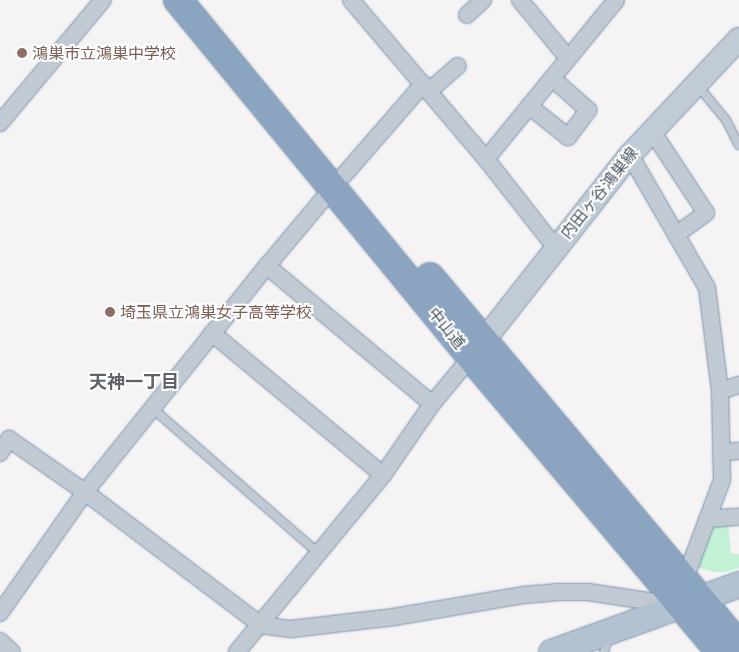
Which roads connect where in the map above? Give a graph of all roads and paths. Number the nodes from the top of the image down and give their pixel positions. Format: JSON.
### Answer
{"nodes":[{"id":1,"x":102,"y":0,"type":"edge"},
{"id":2,"x":178,"y":0,"type":"edge"},
{"id":3,"x":197,"y":0,"type":"edge"},
{"id":4,"x":351,"y":0,"type":"edge"},
{"id":5,"x":484,"y":0,"type":"edge"},
{"id":6,"x":520,"y":0,"type":"edge"},
{"id":7,"x":616,"y":0,"type":"edge"},
{"id":8,"x":466,"y":15,"type":"dead end"},
{"id":9,"x":739,"y":39,"type":"edge"},
{"id":10,"x":568,"y":58,"type":"junction"},
{"id":11,"x":458,"y":66,"type":"dead end"},
{"id":12,"x":552,"y":78,"type":"junction"},
{"id":13,"x":696,"y":85,"type":"junction"},
{"id":14,"x":426,"y":87,"type":"junction"},
{"id":15,"x":529,"y":106,"type":"junction"},
{"id":16,"x":0,"y":123,"type":"edge"},
{"id":17,"x":652,"y":131,"type":"junction"},
{"id":18,"x":739,"y":145,"type":"edge"},
{"id":19,"x":630,"y":155,"type":"junction"},
{"id":20,"x":486,"y":159,"type":"junction"},
{"id":21,"x":339,"y":181,"type":"junction"},
{"id":22,"x":676,"y":235,"type":"junction"},
{"id":23,"x":555,"y":247,"type":"junction"},
{"id":24,"x":267,"y":266,"type":"junction"},
{"id":25,"x":212,"y":333,"type":"junction"},
{"id":26,"x":477,"y":349,"type":"junction"},
{"id":27,"x":739,"y":385,"type":"edge"},
{"id":28,"x":720,"y":391,"type":"junction"},
{"id":29,"x":432,"y":404,"type":"junction"},
{"id":30,"x":152,"y":408,"type":"junction"},
{"id":31,"x":739,"y":451,"type":"edge"},
{"id":32,"x":721,"y":452,"type":"junction"},
{"id":33,"x":0,"y":453,"type":"edge"},
{"id":34,"x":383,"y":475,"type":"junction"},
{"id":35,"x":85,"y":492,"type":"junction"},
{"id":36,"x":739,"y":517,"type":"edge"},
{"id":37,"x":707,"y":519,"type":"junction"},
{"id":38,"x":318,"y":553,"type":"junction"},
{"id":39,"x":739,"y":584,"type":"edge"},
{"id":40,"x":689,"y":595,"type":"junction"},
{"id":41,"x":0,"y":613,"type":"edge"},
{"id":42,"x":260,"y":625,"type":"junction"},
{"id":43,"x":730,"y":637,"type":"edge"},
{"id":44,"x":0,"y":642,"type":"edge"},
{"id":45,"x":607,"y":642,"type":"edge"},
{"id":46,"x":12,"y":652,"type":"edge"},
{"id":47,"x":237,"y":652,"type":"edge"},
{"id":48,"x":550,"y":652,"type":"edge"}],
"edges":[{"from":1,"to":16,"type":"street"},
{"from":2,"to":21,"type":"highway","name":"中山道"},
{"from":3,"to":21,"type":"highway","name":"中山道"},
{"from":4,"to":14,"type":"street"},
{"from":5,"to":8,"type":"street"},
{"from":6,"to":10,"type":"street"},
{"from":7,"to":10,"type":"street"},
{"from":9,"to":13,"type":"main road","name":"内田ヶ谷鴻巣線"},
{"from":10,"to":12,"type":"street"},
{"from":11,"to":14,"type":"street"},
{"from":12,"to":15,"type":"street"},
{"from":12,"to":15,"type":"street"},
{"from":13,"to":17,"type":"main road","name":"内田ヶ谷鴻巣線"},
{"from":13,"to":18,"type":"lane"},
{"from":14,"to":20,"type":"street"},
{"from":14,"to":21,"type":"street"},
{"from":15,"to":20,"type":"street"},
{"from":17,"to":19,"type":"main road","name":"内田ヶ谷鴻巣線"},
{"from":17,"to":22,"type":"street"},
{"from":19,"to":22,"type":"street"},
{"from":19,"to":23,"type":"main road","name":"内田ヶ谷鴻巣線"},
{"from":20,"to":23,"type":"street"},
{"from":21,"to":24,"type":"street"},
{"from":21,"to":26,"type":"highway","name":"中山道"},
{"from":22,"to":28,"type":"street"},
{"from":23,"to":26,"type":"main road","name":"内田ヶ谷鴻巣線"},
{"from":24,"to":25,"type":"street"},
{"from":24,"to":29,"type":"street"},
{"from":25,"to":30,"type":"street"},
{"from":25,"to":34,"type":"street"},
{"from":26,"to":29,"type":"street"},
{"from":26,"to":40,"type":"highway","name":"中山道"},
{"from":27,"to":28,"type":"street"},
{"from":28,"to":32,"type":"street"},
{"from":29,"to":34,"type":"street"},
{"from":30,"to":35,"type":"street"},
{"from":30,"to":38,"type":"lane"},
{"from":31,"to":32,"type":"street"},
{"from":32,"to":37,"type":"street"},
{"from":33,"to":35,"type":"street"},
{"from":34,"to":38,"type":"street"},
{"from":35,"to":41,"type":"street"},
{"from":35,"to":42,"type":"street"},
{"from":36,"to":37,"type":"street"},
{"from":37,"to":40,"type":"street"},
{"from":38,"to":42,"type":"street"},
{"from":39,"to":40,"type":"main road"},
{"from":40,"to":42,"type":"street"},
{"from":40,"to":43,"type":"highway","name":"中山道"},
{"from":40,"to":45,"type":"main road"},
{"from":42,"to":47,"type":"street"},
{"from":44,"to":46,"type":"street"},
{"from":45,"to":48,"type":"main road"}]}
